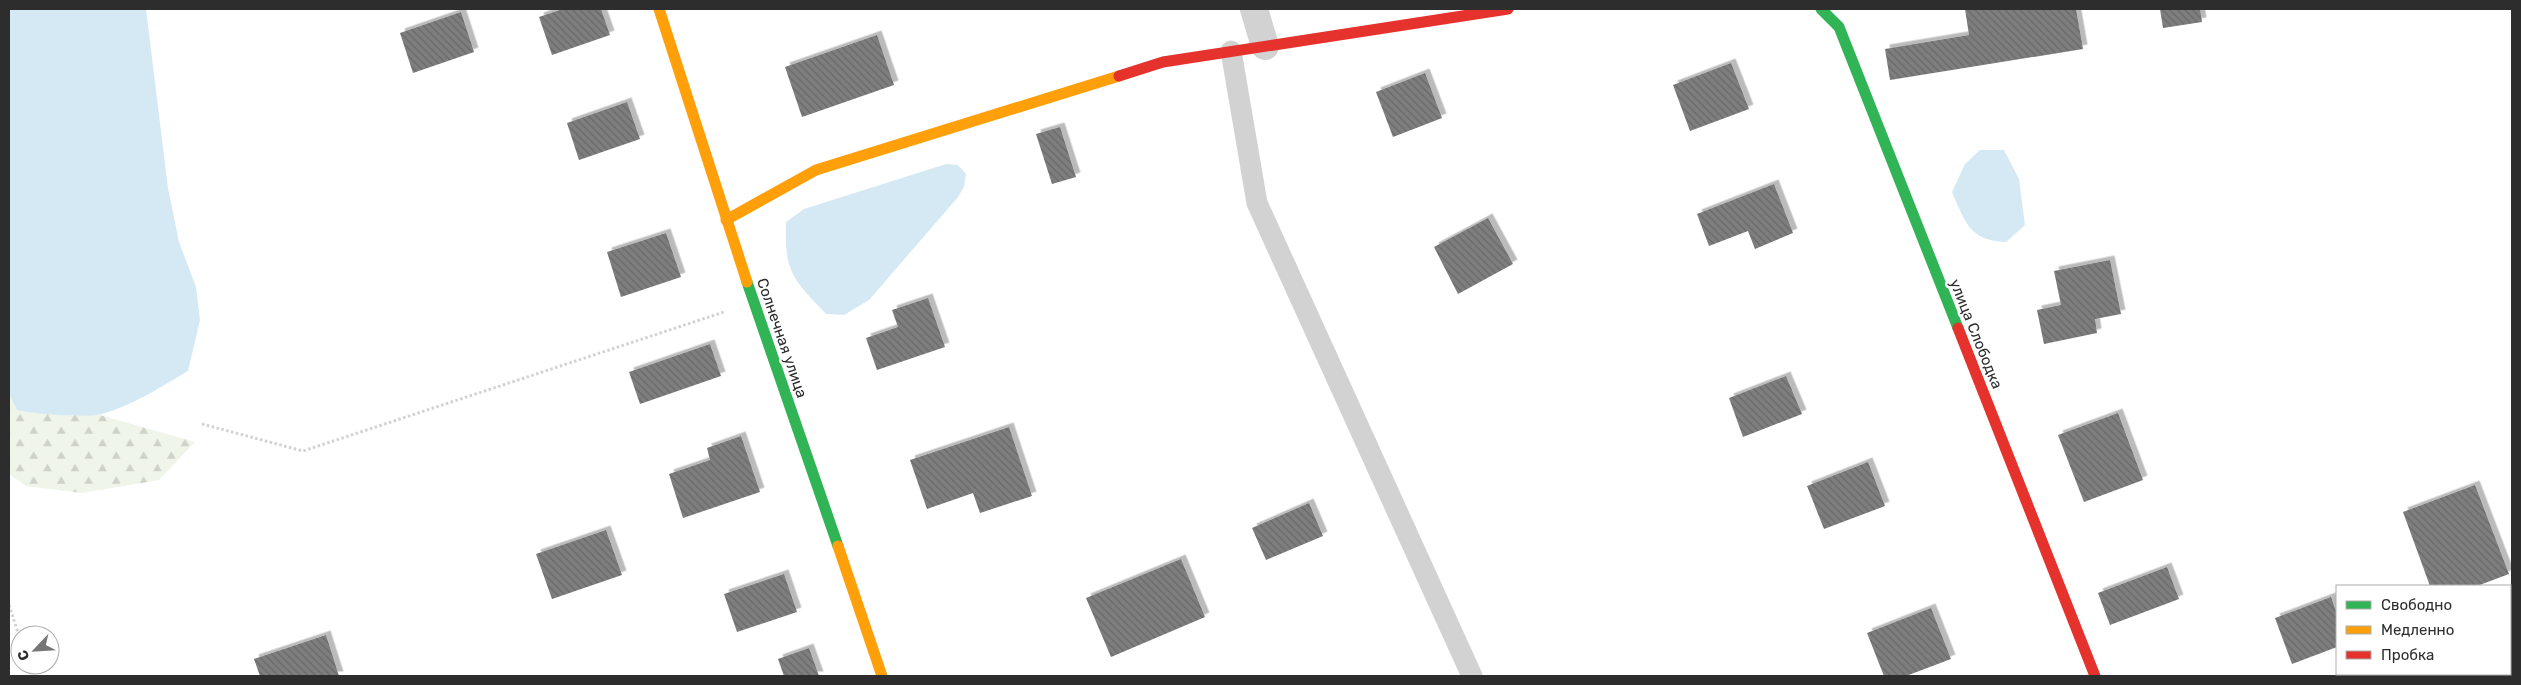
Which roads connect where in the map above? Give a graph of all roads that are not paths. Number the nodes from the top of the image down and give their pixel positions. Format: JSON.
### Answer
{"nodes":[{"id":1,"x":659,"y":9,"type":"edge"},
{"id":2,"x":1254,"y":9,"type":"edge"},
{"id":3,"x":1508,"y":9,"type":"edge"},
{"id":4,"x":1821,"y":9,"type":"edge"},
{"id":5,"x":1265,"y":46,"type":"junction"},
{"id":6,"x":1231,"y":51,"type":"junction"},
{"id":7,"x":726,"y":220,"type":"junction"},
{"id":8,"x":882,"y":676,"type":"edge"},
{"id":9,"x":1472,"y":676,"type":"edge"},
{"id":10,"x":2095,"y":676,"type":"edge"}],
"edges":[{"from":1,"to":7,"type":"street","name":"Солнечная улица"},
{"from":2,"to":5,"type":"street"},
{"from":3,"to":5,"type":"street"},
{"from":4,"to":10,"type":"street","name":"улица Слободка"},
{"from":5,"to":6,"type":"street"},
{"from":6,"to":7,"type":"street"},
{"from":6,"to":9,"type":"lane"},
{"from":7,"to":8,"type":"street","name":"Солнечная улица"}]}
